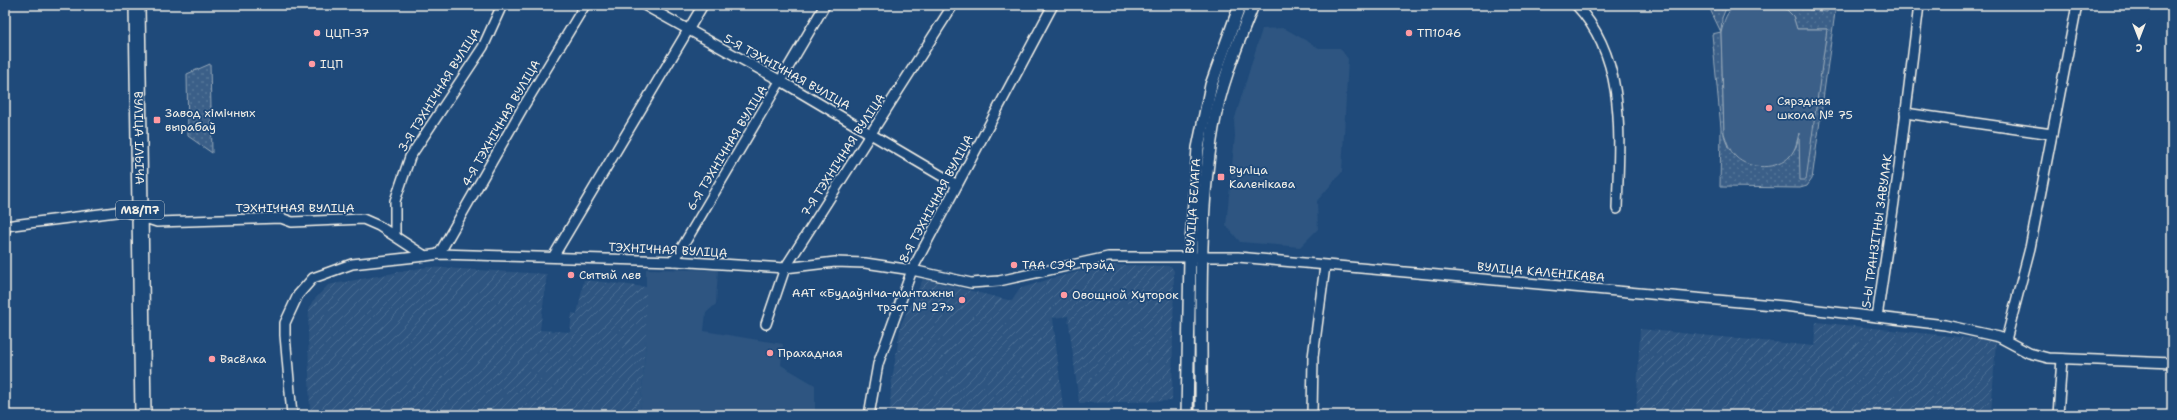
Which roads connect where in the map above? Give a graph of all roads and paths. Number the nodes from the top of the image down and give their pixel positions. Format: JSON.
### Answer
{"nodes":[{"id":1,"x":137,"y":5,"type":"edge"},
{"id":2,"x":502,"y":5,"type":"edge"},
{"id":3,"x":585,"y":5,"type":"edge"},
{"id":4,"x":644,"y":5,"type":"edge"},
{"id":5,"x":703,"y":5,"type":"edge"},
{"id":6,"x":825,"y":5,"type":"edge"},
{"id":7,"x":954,"y":5,"type":"edge"},
{"id":8,"x":1053,"y":5,"type":"edge"},
{"id":9,"x":1240,"y":5,"type":"edge"},
{"id":10,"x":1253,"y":5,"type":"edge"},
{"id":11,"x":1576,"y":5,"type":"edge"},
{"id":12,"x":1919,"y":5,"type":"edge"},
{"id":13,"x":2077,"y":5,"type":"edge"},
{"id":14,"x":688,"y":31,"type":"junction"},
{"id":15,"x":781,"y":81,"type":"junction"},
{"id":16,"x":1905,"y":114,"type":"junction"},
{"id":17,"x":870,"y":133,"type":"junction"},
{"id":18,"x":2052,"y":134,"type":"junction"},
{"id":19,"x":956,"y":185,"type":"junction"},
{"id":20,"x":1618,"y":209,"type":"dead end"},
{"id":21,"x":140,"y":218,"type":"junction"},
{"id":22,"x":5,"y":226,"type":"edge"},
{"id":23,"x":5,"y":231,"type":"edge"},
{"id":24,"x":395,"y":235,"type":"junction"},
{"id":25,"x":439,"y":254,"type":"junction"},
{"id":26,"x":425,"y":256,"type":"junction"},
{"id":27,"x":553,"y":257,"type":"junction"},
{"id":28,"x":1190,"y":257,"type":"junction"},
{"id":29,"x":1202,"y":257,"type":"junction"},
{"id":30,"x":674,"y":261,"type":"junction"},
{"id":31,"x":1325,"y":266,"type":"junction"},
{"id":32,"x":785,"y":268,"type":"junction"},
{"id":33,"x":912,"y":270,"type":"junction"},
{"id":34,"x":1877,"y":317,"type":"junction"},
{"id":35,"x":766,"y":324,"type":"dead end"},
{"id":36,"x":2006,"y":340,"type":"junction"},
{"id":37,"x":2062,"y":359,"type":"junction"},
{"id":38,"x":2172,"y":363,"type":"edge"},
{"id":39,"x":142,"y":415,"type":"edge"},
{"id":40,"x":292,"y":415,"type":"edge"},
{"id":41,"x":869,"y":415,"type":"edge"},
{"id":42,"x":1188,"y":415,"type":"edge"},
{"id":43,"x":1201,"y":415,"type":"edge"},
{"id":44,"x":1312,"y":415,"type":"edge"},
{"id":45,"x":2058,"y":415,"type":"edge"}],
"edges":[{"from":1,"to":21,"type":"main road","name":"ВУЛІЦА ІЛЬІЧА","number":"М8/П7"},
{"from":2,"to":24,"type":"street","name":"3-Я ТЭХНІЧНАЯ ВУЛІЦА"},
{"from":3,"to":25,"type":"street","name":"4-Я ТЭХНІЧНАЯ ВУЛІЦА"},
{"from":4,"to":14,"type":"street","name":"5-Я ТЭХНІЧНАЯ ВУЛІЦА"},
{"from":5,"to":14,"type":"street"},
{"from":6,"to":15,"type":"street","name":"6-Я ТЭХНІЧНАЯ ВУЛІЦА"},
{"from":7,"to":17,"type":"street","name":"7-Я ТЭХНІЧНАЯ ВУЛІЦА"},
{"from":8,"to":19,"type":"street","name":"8-Я ТЭХНІЧНАЯ ВУЛІЦА"},
{"from":9,"to":28,"type":"street","name":"ВУЛІЦА БЕЛАГА"},
{"from":10,"to":29,"type":"street","name":"ВУЛІЦА БЕЛАГА"},
{"from":11,"to":20,"type":"street"},
{"from":12,"to":16,"type":"street","name":"5-Ы ТРАНЗІТНЫ ЗАВУЛАК"},
{"from":13,"to":18,"type":"street"},
{"from":14,"to":15,"type":"street","name":"5-Я ТЭХНІЧНАЯ ВУЛІЦА"},
{"from":14,"to":27,"type":"street"},
{"from":15,"to":17,"type":"street","name":"5-Я ТЭХНІЧНАЯ ВУЛІЦА"},
{"from":15,"to":30,"type":"street","name":"6-Я ТЭХНІЧНАЯ ВУЛІЦА"},
{"from":16,"to":18,"type":"street"},
{"from":16,"to":34,"type":"street","name":"5-Ы ТРАНЗІТНЫ ЗАВУЛАК"},
{"from":17,"to":19,"type":"street","name":"5-Я ТЭХНІЧНАЯ ВУЛІЦА"},
{"from":17,"to":32,"type":"street","name":"7-Я ТЭХНІЧНАЯ ВУЛІЦА"},
{"from":18,"to":36,"type":"street"},
{"from":19,"to":33,"type":"street","name":"8-Я ТЭХНІЧНАЯ ВУЛІЦА"},
{"from":21,"to":22,"type":"street","name":"ТЭХНІЧНАЯ ВУЛІЦА"},
{"from":21,"to":24,"type":"street","name":"ТЭХНІЧНАЯ ВУЛІЦА"},
{"from":21,"to":39,"type":"main road","name":"ВУЛІЦА ІЛЬІЧА","number":"М8/П7"},
{"from":22,"to":23,"type":"street"},
{"from":24,"to":26,"type":"street","name":"ТЭХНІЧНАЯ ВУЛІЦА"},
{"from":25,"to":26,"type":"street","name":"ТЭХНІЧНАЯ ВУЛІЦА"},
{"from":25,"to":27,"type":"street","name":"ТЭХНІЧНАЯ ВУЛІЦА"},
{"from":26,"to":40,"type":"street"},
{"from":27,"to":30,"type":"street","name":"ТЭХНІЧНАЯ ВУЛІЦА"},
{"from":28,"to":29,"type":"street","name":"ТЭХНІЧНАЯ ВУЛІЦА"},
{"from":28,"to":33,"type":"street","name":"ТЭХНІЧНАЯ ВУЛІЦА"},
{"from":28,"to":42,"type":"street","name":"ВУЛІЦА БЕЛАГА"},
{"from":29,"to":31,"type":"street","name":"ВУЛІЦА КАЛЕНІКАВА"},
{"from":29,"to":43,"type":"street","name":"ВУЛІЦА БЕЛАГА"},
{"from":30,"to":32,"type":"street","name":"ТЭХНІЧНАЯ ВУЛІЦА"},
{"from":31,"to":34,"type":"street","name":"ВУЛІЦА КАЛЕНІКАВА"},
{"from":31,"to":44,"type":"street"},
{"from":32,"to":33,"type":"street","name":"ТЭХНІЧНАЯ ВУЛІЦА"},
{"from":32,"to":35,"type":"street","name":"7-Я ТЭХНІЧНАЯ ВУЛІЦА"},
{"from":33,"to":41,"type":"street","name":"8-Я ТЭХНІЧНАЯ ВУЛІЦА"},
{"from":34,"to":36,"type":"street","name":"5-Ы ТРАНЗІТНЫ ЗАВУЛАК"},
{"from":36,"to":37,"type":"street","name":"5-Ы ТРАНЗІТНЫ ЗАВУЛАК"},
{"from":37,"to":38,"type":"street","name":"5-Ы ТРАНЗІТНЫ ЗАВУЛАК"},
{"from":37,"to":45,"type":"street"}]}
